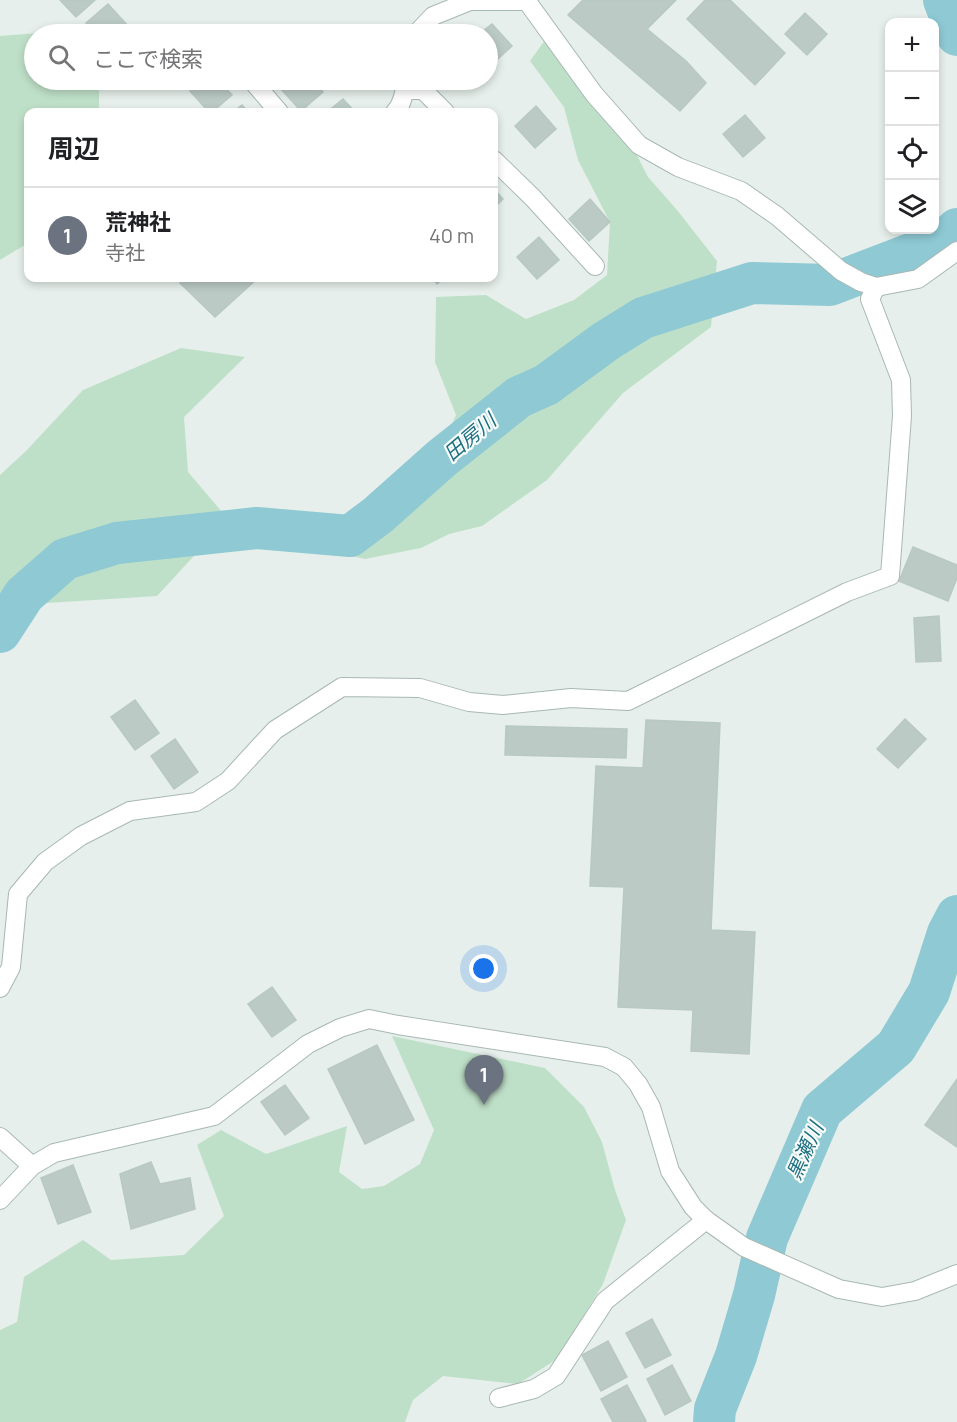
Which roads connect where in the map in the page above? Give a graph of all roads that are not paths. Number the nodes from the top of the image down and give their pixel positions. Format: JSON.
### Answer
{"nodes":[{"id":1,"x":526,"y":0,"type":"edge"},
{"id":2,"x":425,"y":24,"type":"edge"},
{"id":3,"x":260,"y":90,"type":"edge"},
{"id":4,"x":405,"y":90,"type":"edge"},
{"id":5,"x":423,"y":90,"type":"edge"},
{"id":6,"x":276,"y":108,"type":"edge"},
{"id":7,"x":399,"y":108,"type":"edge"},
{"id":8,"x":442,"y":108,"type":"edge"},
{"id":9,"x":498,"y":164,"type":"edge"},
{"id":10,"x":957,"y":251,"type":"edge"},
{"id":11,"x":595,"y":266,"type":"dead end"},
{"id":12,"x":868,"y":284,"type":"junction"},
{"id":13,"x":0,"y":988,"type":"edge"},
{"id":14,"x":0,"y":1137,"type":"edge"},
{"id":15,"x":32,"y":1166,"type":"junction"},
{"id":16,"x":0,"y":1200,"type":"edge"},
{"id":17,"x":706,"y":1220,"type":"junction"},
{"id":18,"x":957,"y":1274,"type":"edge"},
{"id":19,"x":499,"y":1398,"type":"dead end"}],
"edges":[{"from":1,"to":2,"type":"street"},
{"from":1,"to":12,"type":"street"},
{"from":3,"to":6,"type":"street"},
{"from":4,"to":7,"type":"street"},
{"from":5,"to":8,"type":"street"},
{"from":9,"to":11,"type":"street"},
{"from":10,"to":12,"type":"street"},
{"from":12,"to":13,"type":"street"},
{"from":14,"to":15,"type":"street"},
{"from":15,"to":16,"type":"street"},
{"from":15,"to":17,"type":"street"},
{"from":17,"to":18,"type":"street"},
{"from":17,"to":19,"type":"street"}]}
